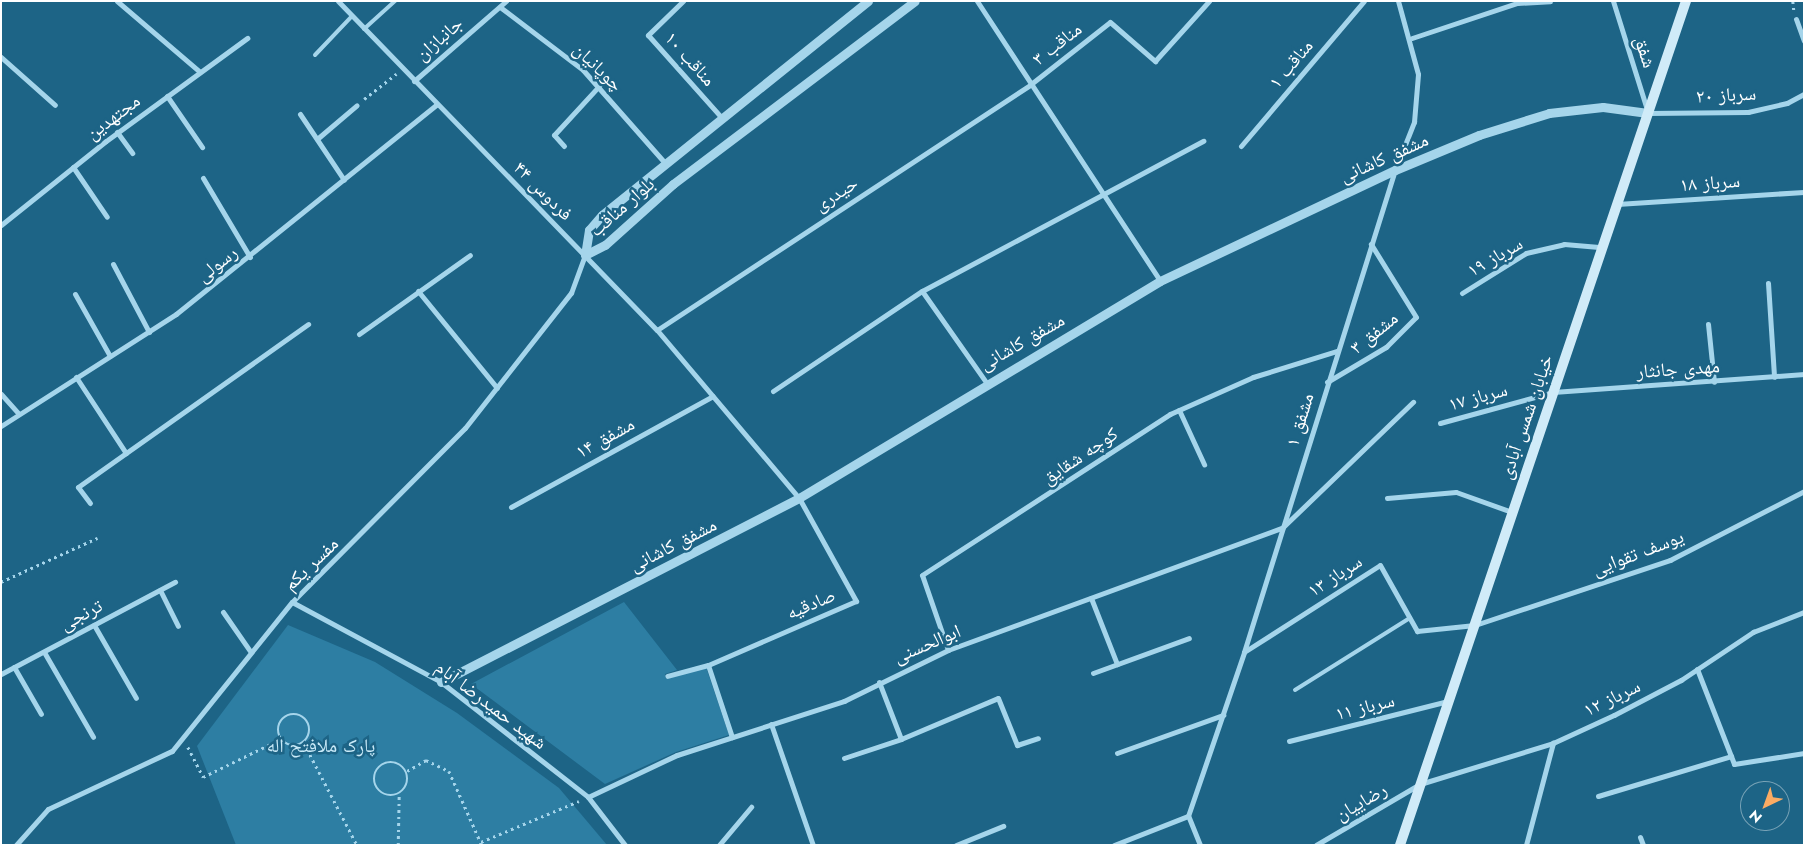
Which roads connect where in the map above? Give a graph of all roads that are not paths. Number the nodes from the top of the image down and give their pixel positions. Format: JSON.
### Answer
{"nodes":[{"id":1,"x":117,"y":1,"type":"edge"},
{"id":2,"x":338,"y":1,"type":"edge"},
{"id":3,"x":395,"y":1,"type":"edge"},
{"id":4,"x":506,"y":1,"type":"edge"},
{"id":5,"x":868,"y":1,"type":"edge"},
{"id":6,"x":915,"y":1,"type":"edge"},
{"id":7,"x":977,"y":1,"type":"edge"},
{"id":8,"x":1208,"y":1,"type":"edge"},
{"id":9,"x":1364,"y":1,"type":"edge"},
{"id":10,"x":1398,"y":1,"type":"edge"},
{"id":11,"x":1550,"y":1,"type":"edge"},
{"id":12,"x":1613,"y":1,"type":"edge"},
{"id":13,"x":684,"y":2,"type":"edge"},
{"id":14,"x":1687,"y":2,"type":"edge"},
{"id":15,"x":500,"y":6,"type":"junction"},
{"id":16,"x":352,"y":16,"type":"junction"},
{"id":17,"x":1796,"y":19,"type":"dead end"},
{"id":18,"x":364,"y":29,"type":"junction"},
{"id":19,"x":247,"y":38,"type":"dead end"},
{"id":20,"x":1412,"y":38,"type":"junction"},
{"id":21,"x":1804,"y":42,"type":"edge"},
{"id":22,"x":315,"y":55,"type":"dead end"},
{"id":23,"x":1,"y":57,"type":"edge"},
{"id":24,"x":200,"y":72,"type":"junction"},
{"id":25,"x":414,"y":81,"type":"junction"},
{"id":26,"x":1031,"y":84,"type":"junction"},
{"id":27,"x":599,"y":86,"type":"junction"},
{"id":28,"x":1804,"y":94,"type":"edge"},
{"id":29,"x":167,"y":96,"type":"junction"},
{"id":30,"x":436,"y":104,"type":"junction"},
{"id":31,"x":55,"y":105,"type":"dead end"},
{"id":32,"x":357,"y":105,"type":"road end"},
{"id":33,"x":1648,"y":113,"type":"junction"},
{"id":34,"x":300,"y":114,"type":"dead end"},
{"id":35,"x":721,"y":117,"type":"junction"},
{"id":36,"x":117,"y":132,"type":"junction"},
{"id":37,"x":316,"y":139,"type":"junction"},
{"id":38,"x":1203,"y":141,"type":"dead end"},
{"id":39,"x":564,"y":146,"type":"dead end"},
{"id":40,"x":1241,"y":146,"type":"dead end"},
{"id":41,"x":202,"y":147,"type":"dead end"},
{"id":42,"x":132,"y":153,"type":"dead end"},
{"id":43,"x":664,"y":162,"type":"junction"},
{"id":44,"x":73,"y":167,"type":"junction"},
{"id":45,"x":1395,"y":170,"type":"junction"},
{"id":46,"x":203,"y":178,"type":"dead end"},
{"id":47,"x":344,"y":180,"type":"junction"},
{"id":48,"x":1804,"y":192,"type":"edge"},
{"id":49,"x":1105,"y":197,"type":"junction"},
{"id":50,"x":1617,"y":204,"type":"junction"},
{"id":51,"x":107,"y":217,"type":"dead end"},
{"id":52,"x":1,"y":225,"type":"edge"},
{"id":53,"x":1371,"y":244,"type":"junction"},
{"id":54,"x":1602,"y":247,"type":"junction"},
{"id":55,"x":470,"y":254,"type":"dead end"},
{"id":56,"x":585,"y":255,"type":"junction"},
{"id":57,"x":250,"y":257,"type":"junction"},
{"id":58,"x":113,"y":264,"type":"dead end"},
{"id":59,"x":1160,"y":281,"type":"junction"},
{"id":60,"x":1768,"y":283,"type":"dead end"},
{"id":61,"x":418,"y":291,"type":"junction"},
{"id":62,"x":922,"y":291,"type":"junction"},
{"id":63,"x":1462,"y":293,"type":"dead end"},
{"id":64,"x":75,"y":294,"type":"dead end"},
{"id":65,"x":308,"y":324,"type":"dead end"},
{"id":66,"x":1708,"y":324,"type":"dead end"},
{"id":67,"x":657,"y":330,"type":"junction"},
{"id":68,"x":149,"y":332,"type":"junction"},
{"id":69,"x":359,"y":334,"type":"dead end"},
{"id":70,"x":1337,"y":352,"type":"junction"},
{"id":71,"x":110,"y":356,"type":"junction"},
{"id":72,"x":1804,"y":374,"type":"edge"},
{"id":73,"x":76,"y":377,"type":"junction"},
{"id":74,"x":1774,"y":377,"type":"junction"},
{"id":75,"x":986,"y":382,"type":"junction"},
{"id":76,"x":1327,"y":382,"type":"junction"},
{"id":77,"x":1714,"y":382,"type":"junction"},
{"id":78,"x":497,"y":388,"type":"junction"},
{"id":79,"x":773,"y":391,"type":"dead end"},
{"id":80,"x":1553,"y":392,"type":"junction"},
{"id":81,"x":1,"y":394,"type":"edge"},
{"id":82,"x":713,"y":396,"type":"junction"},
{"id":83,"x":1413,"y":402,"type":"dead end"},
{"id":84,"x":1179,"y":410,"type":"junction"},
{"id":85,"x":18,"y":413,"type":"junction"},
{"id":86,"x":1440,"y":423,"type":"dead end"},
{"id":87,"x":1,"y":426,"type":"edge"},
{"id":88,"x":126,"y":453,"type":"junction"},
{"id":89,"x":1204,"y":464,"type":"dead end"},
{"id":90,"x":1804,"y":491,"type":"edge"},
{"id":91,"x":799,"y":498,"type":"junction"},
{"id":92,"x":1387,"y":498,"type":"dead end"},
{"id":93,"x":90,"y":503,"type":"dead end"},
{"id":94,"x":511,"y":507,"type":"dead end"},
{"id":95,"x":1513,"y":512,"type":"junction"},
{"id":96,"x":1282,"y":528,"type":"junction"},
{"id":97,"x":175,"y":582,"type":"dead end"},
{"id":98,"x":160,"y":590,"type":"junction"},
{"id":99,"x":1091,"y":598,"type":"junction"},
{"id":100,"x":292,"y":602,"type":"junction"},
{"id":101,"x":223,"y":612,"type":"dead end"},
{"id":102,"x":1804,"y":612,"type":"edge"},
{"id":103,"x":1410,"y":618,"type":"junction"},
{"id":104,"x":94,"y":625,"type":"junction"},
{"id":105,"x":1475,"y":625,"type":"junction"},
{"id":106,"x":178,"y":626,"type":"dead end"},
{"id":107,"x":1189,"y":638,"type":"dead end"},
{"id":108,"x":948,"y":650,"type":"junction"},
{"id":109,"x":44,"y":652,"type":"junction"},
{"id":110,"x":250,"y":652,"type":"junction"},
{"id":111,"x":1244,"y":652,"type":"junction"},
{"id":112,"x":1117,"y":664,"type":"junction"},
{"id":113,"x":708,"y":665,"type":"junction"},
{"id":114,"x":14,"y":667,"type":"junction"},
{"id":115,"x":1697,"y":669,"type":"junction"},
{"id":116,"x":1092,"y":673,"type":"dead end"},
{"id":117,"x":1,"y":674,"type":"edge"},
{"id":118,"x":668,"y":676,"type":"dead end"},
{"id":119,"x":440,"y":682,"type":"junction"},
{"id":120,"x":879,"y":682,"type":"junction"},
{"id":121,"x":1295,"y":690,"type":"dead end"},
{"id":122,"x":136,"y":698,"type":"dead end"},
{"id":123,"x":1448,"y":701,"type":"junction"},
{"id":124,"x":41,"y":714,"type":"dead end"},
{"id":125,"x":1223,"y":715,"type":"junction"},
{"id":126,"x":771,"y":724,"type":"junction"},
{"id":127,"x":93,"y":737,"type":"dead end"},
{"id":128,"x":732,"y":737,"type":"junction"},
{"id":129,"x":1038,"y":738,"type":"dead end"},
{"id":130,"x":901,"y":739,"type":"junction"},
{"id":131,"x":1289,"y":741,"type":"dead end"},
{"id":132,"x":1553,"y":742,"type":"junction"},
{"id":133,"x":1116,"y":753,"type":"dead end"},
{"id":134,"x":1804,"y":753,"type":"edge"},
{"id":135,"x":1731,"y":756,"type":"junction"},
{"id":136,"x":844,"y":758,"type":"dead end"},
{"id":137,"x":1420,"y":784,"type":"junction"},
{"id":138,"x":1598,"y":796,"type":"dead end"},
{"id":139,"x":588,"y":797,"type":"junction"},
{"id":140,"x":751,"y":807,"type":"dead end"},
{"id":141,"x":1188,"y":816,"type":"junction"},
{"id":142,"x":1003,"y":826,"type":"dead end"},
{"id":143,"x":1640,"y":837,"type":"dead end"},
{"id":144,"x":16,"y":845,"type":"edge"},
{"id":145,"x":625,"y":845,"type":"edge"},
{"id":146,"x":719,"y":845,"type":"edge"},
{"id":147,"x":813,"y":845,"type":"edge"},
{"id":148,"x":956,"y":845,"type":"edge"},
{"id":149,"x":1114,"y":845,"type":"edge"},
{"id":150,"x":1200,"y":845,"type":"edge"},
{"id":151,"x":1316,"y":845,"type":"edge"},
{"id":152,"x":1400,"y":845,"type":"edge"},
{"id":153,"x":1526,"y":845,"type":"edge"},
{"id":154,"x":1642,"y":845,"type":"edge"}],
"edges":[{"from":1,"to":24,"type":"street"},
{"from":2,"to":16,"type":"street","name":"فردوس ۴۴"},
{"from":3,"to":18,"type":"lane"},
{"from":4,"to":15,"type":"street","name":"جانبازان"},
{"from":5,"to":35,"type":"street","name":"بلوار مناقب"},
{"from":6,"to":56,"type":"street","name":"بلوار مناقب"},
{"from":7,"to":26,"type":"street"},
{"from":8,"to":26,"type":"street","name":"مناقب ۳"},
{"from":9,"to":40,"type":"street","name":"مناقب ۱"},
{"from":10,"to":20,"type":"street","name":"مشفق ۱"},
{"from":11,"to":20,"type":"street"},
{"from":12,"to":33,"type":"street","name":"شفق"},
{"from":13,"to":35,"type":"street","name":"مناقب ۱۰"},
{"from":14,"to":33,"type":"main road","name":"خیابان شمس آبادی"},
{"from":15,"to":25,"type":"street","name":"جانبازان"},
{"from":15,"to":27,"type":"street","name":"چوپانیان"},
{"from":16,"to":18,"type":"street","name":"فردوس ۴۴"},
{"from":16,"to":22,"type":"lane"},
{"from":17,"to":21,"type":"street"},
{"from":18,"to":25,"type":"street","name":"فردوس ۴۴"},
{"from":19,"to":24,"type":"street","name":"مجتهدین"},
{"from":20,"to":45,"type":"street","name":"مشفق ۱"},
{"from":23,"to":31,"type":"street"},
{"from":24,"to":29,"type":"street","name":"مجتهدین"},
{"from":25,"to":30,"type":"street","name":"فردوس ۴۴"},
{"from":26,"to":49,"type":"street"},
{"from":26,"to":67,"type":"street","name":"حیدری"},
{"from":27,"to":39,"type":"street"},
{"from":27,"to":43,"type":"street","name":"چوپانیان"},
{"from":28,"to":33,"type":"street","name":"سرباز ۲۰"},
{"from":29,"to":36,"type":"street","name":"مجتهدین"},
{"from":29,"to":41,"type":"street"},
{"from":30,"to":47,"type":"street","name":"رسولی"},
{"from":30,"to":56,"type":"street","name":"فردوس ۴۴"},
{"from":32,"to":37,"type":"street"},
{"from":33,"to":45,"type":"street","name":"مشفق کاشانی"},
{"from":33,"to":50,"type":"main road","name":"خیابان شمس آبادی"},
{"from":34,"to":37,"type":"street"},
{"from":35,"to":43,"type":"street","name":"بلوار مناقب"},
{"from":36,"to":42,"type":"street"},
{"from":36,"to":44,"type":"street","name":"مجتهدین"},
{"from":37,"to":47,"type":"street"},
{"from":38,"to":49,"type":"street"},
{"from":43,"to":56,"type":"street","name":"بلوار مناقب"},
{"from":44,"to":51,"type":"street"},
{"from":44,"to":52,"type":"street","name":"مجتهدین"},
{"from":45,"to":53,"type":"street","name":"مشفق ۱"},
{"from":45,"to":59,"type":"street","name":"مشفق کاشانی"},
{"from":46,"to":57,"type":"street"},
{"from":47,"to":57,"type":"street","name":"رسولی"},
{"from":48,"to":50,"type":"street","name":"سرباز ۱۸"},
{"from":49,"to":59,"type":"street"},
{"from":49,"to":62,"type":"street"},
{"from":50,"to":54,"type":"main road","name":"خیابان شمس آبادی"},
{"from":53,"to":70,"type":"street","name":"مشفق ۱"},
{"from":53,"to":76,"type":"street","name":"مشفق ۳"},
{"from":54,"to":63,"type":"street","name":"سرباز ۱۹"},
{"from":54,"to":80,"type":"main road","name":"خیابان شمس آبادی"},
{"from":55,"to":61,"type":"street"},
{"from":56,"to":67,"type":"street","name":"فردوس ۴۴"},
{"from":56,"to":78,"type":"street","name":"مفسر یکم"},
{"from":57,"to":68,"type":"street","name":"رسولی"},
{"from":58,"to":68,"type":"street"},
{"from":59,"to":75,"type":"street","name":"مشفق کاشانی"},
{"from":60,"to":74,"type":"street"},
{"from":61,"to":69,"type":"street"},
{"from":61,"to":78,"type":"street"},
{"from":62,"to":75,"type":"street"},
{"from":62,"to":79,"type":"street"},
{"from":64,"to":71,"type":"street"},
{"from":65,"to":88,"type":"street"},
{"from":66,"to":77,"type":"street"},
{"from":67,"to":82,"type":"street","name":"فردوس ۴۴"},
{"from":68,"to":71,"type":"street","name":"رسولی"},
{"from":70,"to":76,"type":"street","name":"مشفق ۱"},
{"from":70,"to":84,"type":"street","name":"کوچه شقایق"},
{"from":71,"to":73,"type":"street","name":"رسولی"},
{"from":72,"to":74,"type":"street","name":"مهدی جانثار"},
{"from":73,"to":85,"type":"street","name":"رسولی"},
{"from":73,"to":88,"type":"street"},
{"from":74,"to":77,"type":"street","name":"مهدی جانثار"},
{"from":75,"to":91,"type":"street","name":"مشفق کاشانی"},
{"from":76,"to":96,"type":"street","name":"مشفق ۱"},
{"from":77,"to":80,"type":"street","name":"مهدی جانثار"},
{"from":78,"to":100,"type":"street","name":"مفسر یکم"},
{"from":80,"to":86,"type":"street","name":"سرباز ۱۷"},
{"from":80,"to":95,"type":"main road","name":"خیابان شمس آبادی"},
{"from":81,"to":85,"type":"street"},
{"from":82,"to":91,"type":"street","name":"فردوس ۴۴"},
{"from":82,"to":94,"type":"street","name":"مشفق ۱۴"},
{"from":83,"to":96,"type":"street"},
{"from":84,"to":89,"type":"street"},
{"from":84,"to":108,"type":"street","name":"کوچه شقایق"},
{"from":85,"to":87,"type":"street","name":"رسولی"},
{"from":88,"to":93,"type":"street"},
{"from":90,"to":105,"type":"street","name":"یوسف تقوایی"},
{"from":91,"to":113,"type":"street","name":"صادقیه"},
{"from":91,"to":119,"type":"street","name":"مشفق کاشانی"},
{"from":92,"to":95,"type":"street"},
{"from":95,"to":105,"type":"main road","name":"خیابان شمس آبادی"},
{"from":96,"to":99,"type":"street","name":"ابوالحسنی"},
{"from":96,"to":111,"type":"street","name":"مشفق ۱"},
{"from":97,"to":98,"type":"street","name":"ترنجی"},
{"from":98,"to":104,"type":"street","name":"ترنجی"},
{"from":98,"to":106,"type":"street"},
{"from":99,"to":108,"type":"street","name":"ابوالحسنی"},
{"from":99,"to":112,"type":"street"},
{"from":100,"to":110,"type":"street","name":"مفسر یکم"},
{"from":100,"to":119,"type":"street","name":"شهید حمیدرضا آبام"},
{"from":101,"to":110,"type":"street"},
{"from":102,"to":115,"type":"street","name":"سرباز ۱۲"},
{"from":103,"to":105,"type":"street","name":"سرباز ۱۳"},
{"from":103,"to":111,"type":"street","name":"سرباز ۱۳"},
{"from":103,"to":121,"type":"lane"},
{"from":104,"to":109,"type":"street","name":"ترنجی"},
{"from":104,"to":122,"type":"street"},
{"from":105,"to":123,"type":"main road","name":"خیابان شمس آبادی"},
{"from":107,"to":112,"type":"street"},
{"from":108,"to":120,"type":"street","name":"ابوالحسنی"},
{"from":109,"to":114,"type":"street","name":"ترنجی"},
{"from":109,"to":127,"type":"street"},
{"from":110,"to":144,"type":"street","name":"مفسر یکم"},
{"from":111,"to":125,"type":"street","name":"مشفق ۱"},
{"from":112,"to":116,"type":"street"},
{"from":113,"to":118,"type":"street","name":"صادقیه"},
{"from":113,"to":128,"type":"street"},
{"from":114,"to":117,"type":"street","name":"ترنجی"},
{"from":114,"to":124,"type":"street"},
{"from":115,"to":132,"type":"street","name":"سرباز ۱۲"},
{"from":115,"to":135,"type":"street"},
{"from":119,"to":139,"type":"street","name":"شهید حمیدرضا آبام"},
{"from":120,"to":126,"type":"street","name":"ابوالحسنی"},
{"from":120,"to":130,"type":"street"},
{"from":123,"to":131,"type":"street","name":"سرباز ۱۱"},
{"from":123,"to":137,"type":"main road","name":"خیابان شمس آبادی"},
{"from":125,"to":133,"type":"street"},
{"from":125,"to":141,"type":"street","name":"مشفق ۱"},
{"from":126,"to":128,"type":"street","name":"ابوالحسنی"},
{"from":126,"to":147,"type":"street"},
{"from":128,"to":139,"type":"street","name":"ابوالحسنی"},
{"from":129,"to":130,"type":"street"},
{"from":130,"to":136,"type":"street"},
{"from":132,"to":137,"type":"street","name":"سرباز ۱۲"},
{"from":132,"to":153,"type":"street"},
{"from":134,"to":135,"type":"street"},
{"from":135,"to":138,"type":"street"},
{"from":137,"to":151,"type":"street","name":"رضاییان"},
{"from":137,"to":152,"type":"main road","name":"خیابان شمس آبادی"},
{"from":139,"to":145,"type":"street","name":"شهید حمیدرضا آبام"},
{"from":140,"to":146,"type":"street"},
{"from":141,"to":149,"type":"street"},
{"from":141,"to":150,"type":"street"},
{"from":142,"to":148,"type":"street"},
{"from":143,"to":154,"type":"street"}]}
